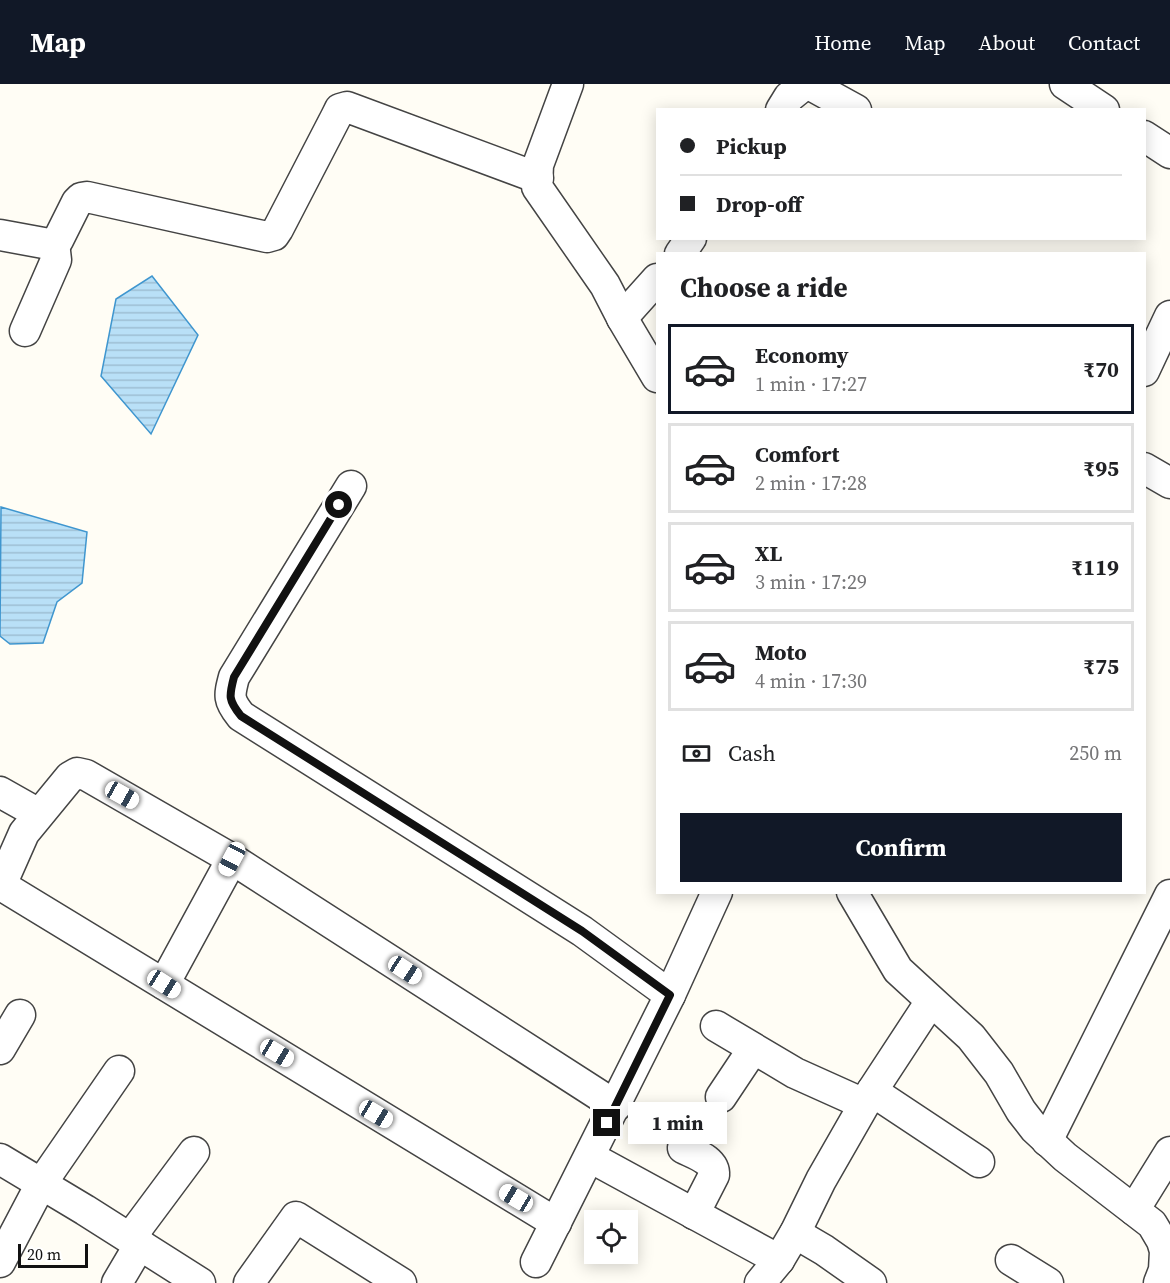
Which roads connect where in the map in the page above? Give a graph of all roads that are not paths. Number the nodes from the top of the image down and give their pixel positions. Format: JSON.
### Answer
{"nodes":[{"id":1,"x":568,"y":84,"type":"edge"},
{"id":2,"x":807,"y":84,"type":"edge"},
{"id":3,"x":1065,"y":84,"type":"edge"},
{"id":4,"x":782,"y":108,"type":"edge"},
{"id":5,"x":852,"y":108,"type":"edge"},
{"id":6,"x":1101,"y":108,"type":"edge"},
{"id":7,"x":1146,"y":137,"type":"edge"},
{"id":8,"x":1170,"y":153,"type":"edge"},
{"id":9,"x":538,"y":178,"type":"junction"},
{"id":10,"x":0,"y":235,"type":"edge"},
{"id":11,"x":54,"y":243,"type":"junction"},
{"id":12,"x":656,"y":280,"type":"edge"},
{"id":13,"x":1170,"y":316,"type":"edge"},
{"id":14,"x":622,"y":318,"type":"junction"},
{"id":15,"x":25,"y":331,"type":"dead end"},
{"id":16,"x":1146,"y":367,"type":"edge"},
{"id":17,"x":656,"y":375,"type":"edge"},
{"id":18,"x":1146,"y":469,"type":"edge"},
{"id":19,"x":1170,"y":483,"type":"edge"},
{"id":20,"x":351,"y":486,"type":"dead end"},
{"id":21,"x":0,"y":792,"type":"edge"},
{"id":22,"x":39,"y":814,"type":"junction"},
{"id":23,"x":232,"y":859,"type":"junction"},
{"id":24,"x":0,"y":885,"type":"edge"},
{"id":25,"x":716,"y":894,"type":"edge"},
{"id":26,"x":853,"y":894,"type":"edge"},
{"id":27,"x":1170,"y":895,"type":"edge"},
{"id":28,"x":164,"y":984,"type":"junction"},
{"id":29,"x":670,"y":995,"type":"junction"},
{"id":30,"x":931,"y":1001,"type":"junction"},
{"id":31,"x":20,"y":1015,"type":"dead end"},
{"id":32,"x":716,"y":1026,"type":"dead end"},
{"id":33,"x":0,"y":1049,"type":"edge"},
{"id":34,"x":753,"y":1049,"type":"junction"},
{"id":35,"x":119,"y":1071,"type":"dead end"},
{"id":36,"x":721,"y":1096,"type":"dead end"},
{"id":37,"x":868,"y":1098,"type":"junction"},
{"id":38,"x":616,"y":1106,"type":"junction"},
{"id":39,"x":1047,"y":1141,"type":"junction"},
{"id":40,"x":683,"y":1148,"type":"dead end"},
{"id":41,"x":194,"y":1152,"type":"dead end"},
{"id":42,"x":1170,"y":1152,"type":"edge"},
{"id":43,"x":590,"y":1157,"type":"junction"},
{"id":44,"x":0,"y":1159,"type":"edge"},
{"id":45,"x":980,"y":1162,"type":"dead end"},
{"id":46,"x":41,"y":1184,"type":"junction"},
{"id":47,"x":1134,"y":1210,"type":"junction"},
{"id":48,"x":694,"y":1214,"type":"junction"},
{"id":49,"x":556,"y":1223,"type":"junction"},
{"id":50,"x":1164,"y":1228,"type":"edge"},
{"id":51,"x":795,"y":1233,"type":"junction"},
{"id":52,"x":135,"y":1241,"type":"junction"},
{"id":53,"x":1011,"y":1260,"type":"dead end"},
{"id":54,"x":0,"y":1262,"type":"edge"},
{"id":55,"x":536,"y":1262,"type":"dead end"},
{"id":56,"x":769,"y":1272,"type":"edge"},
{"id":57,"x":117,"y":1283,"type":"edge"},
{"id":58,"x":200,"y":1283,"type":"edge"},
{"id":59,"x":249,"y":1283,"type":"edge"},
{"id":60,"x":401,"y":1283,"type":"edge"},
{"id":61,"x":872,"y":1283,"type":"edge"},
{"id":62,"x":1048,"y":1283,"type":"edge"},
{"id":63,"x":1159,"y":1283,"type":"edge"}],
"edges":[{"from":1,"to":9,"type":"street"},
{"from":2,"to":4,"type":"street"},
{"from":2,"to":5,"type":"street"},
{"from":3,"to":6,"type":"street"},
{"from":7,"to":8,"type":"street"},
{"from":9,"to":11,"type":"street"},
{"from":9,"to":14,"type":"street"},
{"from":10,"to":11,"type":"street"},
{"from":11,"to":15,"type":"street"},
{"from":12,"to":14,"type":"street"},
{"from":13,"to":16,"type":"street"},
{"from":14,"to":17,"type":"street"},
{"from":18,"to":19,"type":"street"},
{"from":20,"to":29,"type":"street"},
{"from":21,"to":22,"type":"street"},
{"from":22,"to":23,"type":"street"},
{"from":22,"to":24,"type":"street"},
{"from":23,"to":28,"type":"street"},
{"from":23,"to":38,"type":"street"},
{"from":24,"to":28,"type":"street"},
{"from":25,"to":29,"type":"street"},
{"from":26,"to":30,"type":"street"},
{"from":27,"to":39,"type":"street"},
{"from":28,"to":49,"type":"street"},
{"from":29,"to":38,"type":"street"},
{"from":30,"to":37,"type":"street"},
{"from":30,"to":39,"type":"street"},
{"from":31,"to":33,"type":"street"},
{"from":32,"to":34,"type":"street"},
{"from":34,"to":36,"type":"street"},
{"from":34,"to":37,"type":"street"},
{"from":35,"to":46,"type":"street"},
{"from":37,"to":45,"type":"street"},
{"from":37,"to":51,"type":"street"},
{"from":38,"to":43,"type":"street"},
{"from":39,"to":47,"type":"street"},
{"from":40,"to":48,"type":"street"},
{"from":41,"to":52,"type":"street"},
{"from":42,"to":47,"type":"street"},
{"from":43,"to":48,"type":"street"},
{"from":43,"to":49,"type":"street"},
{"from":44,"to":46,"type":"street"},
{"from":46,"to":52,"type":"street"},
{"from":46,"to":54,"type":"street"},
{"from":47,"to":50,"type":"street"},
{"from":48,"to":56,"type":"street"},
{"from":49,"to":55,"type":"street"},
{"from":50,"to":63,"type":"street"},
{"from":51,"to":56,"type":"street"},
{"from":51,"to":61,"type":"street"},
{"from":52,"to":57,"type":"street"},
{"from":52,"to":58,"type":"street"},
{"from":53,"to":62,"type":"street"},
{"from":59,"to":60,"type":"street"}]}
